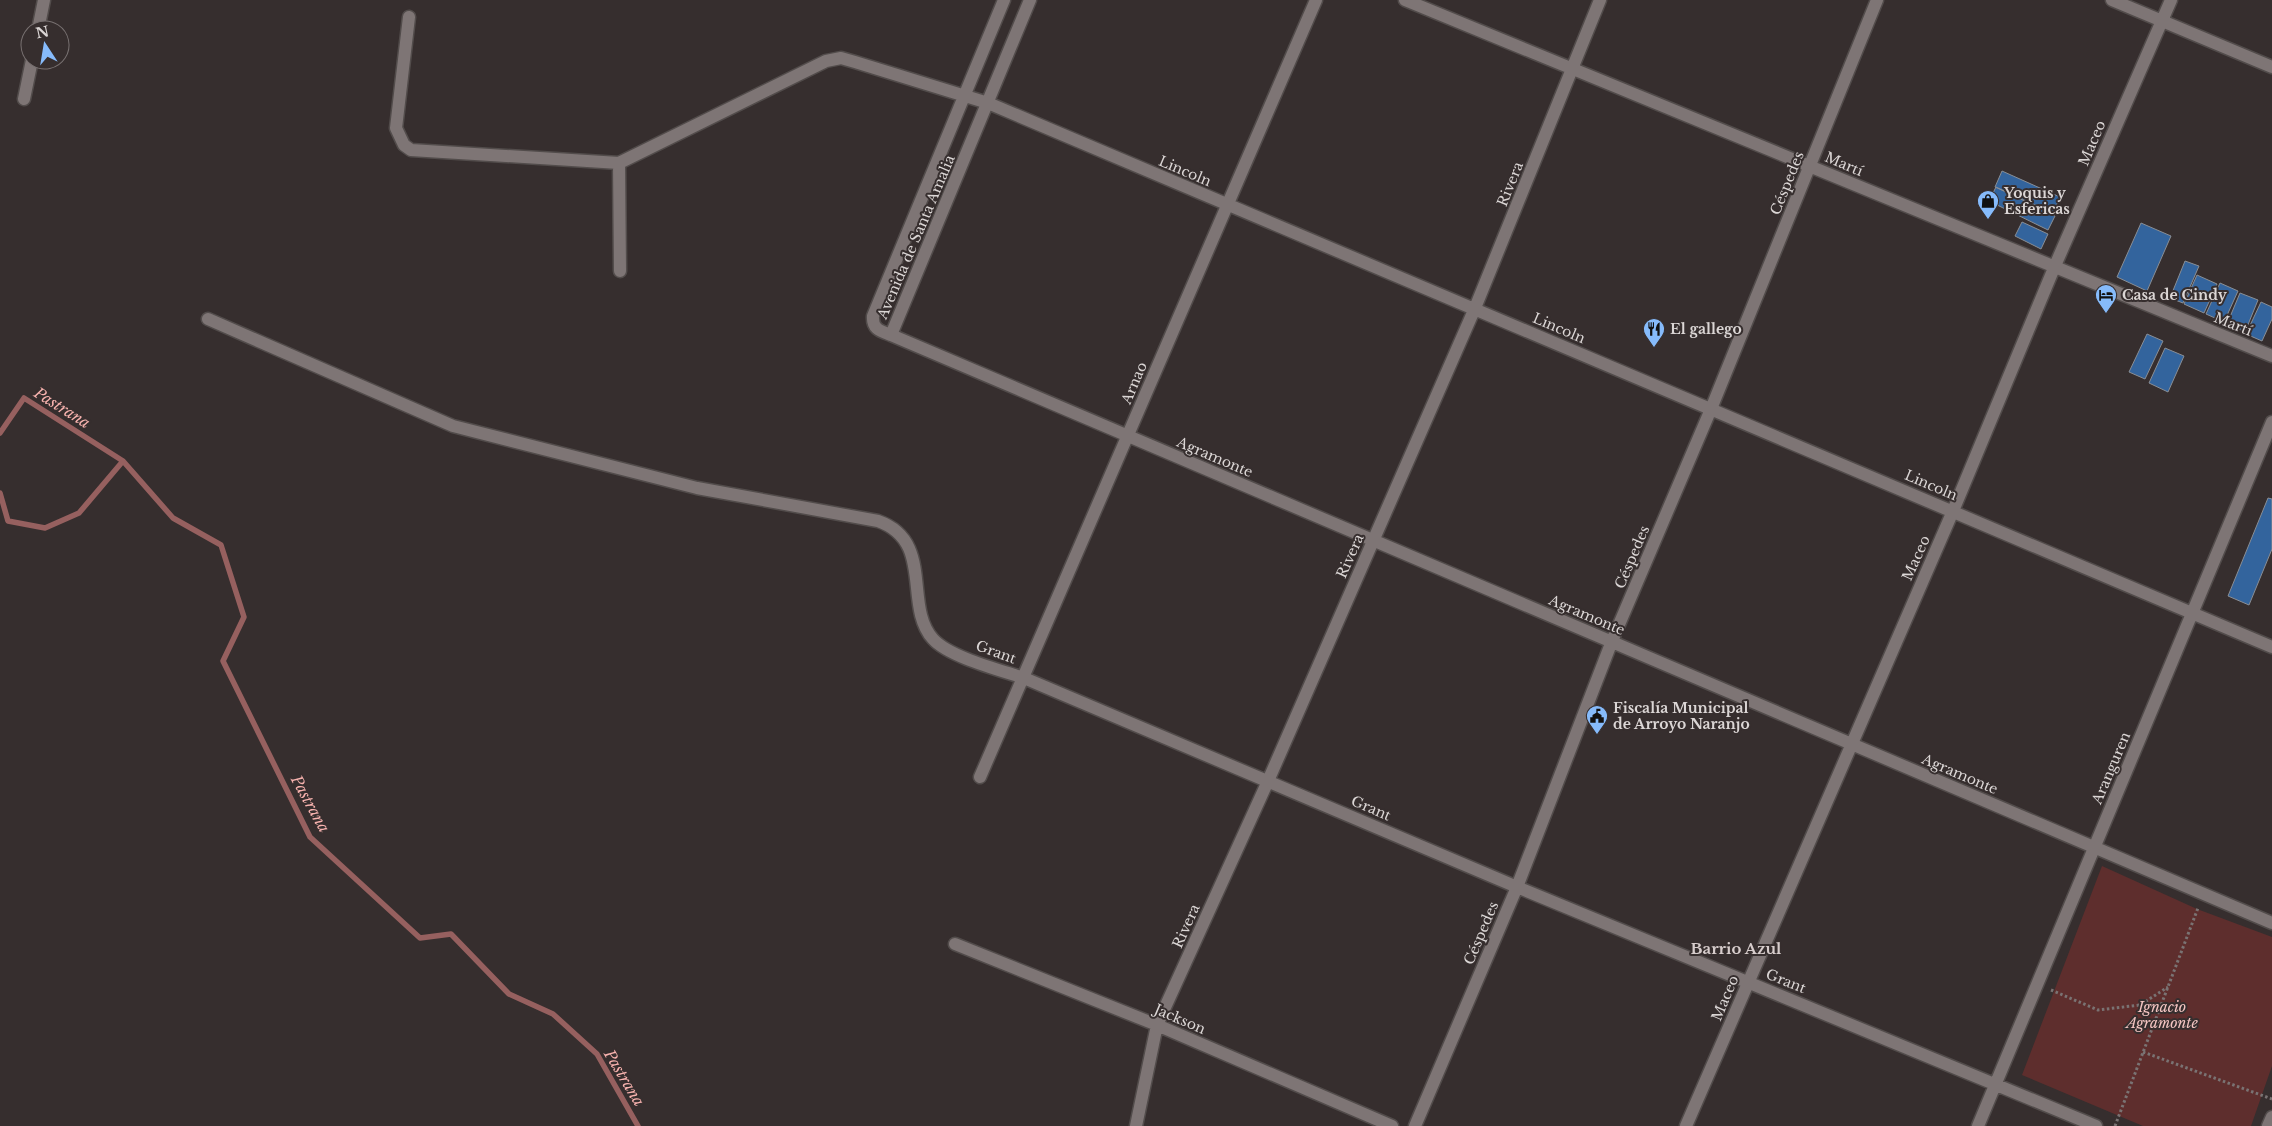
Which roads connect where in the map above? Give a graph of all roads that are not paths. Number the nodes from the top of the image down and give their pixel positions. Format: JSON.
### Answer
{"nodes":[{"id":1,"x":44,"y":0,"type":"edge"},
{"id":2,"x":1004,"y":0,"type":"edge"},
{"id":3,"x":1030,"y":0,"type":"edge"},
{"id":4,"x":1316,"y":0,"type":"edge"},
{"id":5,"x":1405,"y":0,"type":"edge"},
{"id":6,"x":1600,"y":0,"type":"edge"},
{"id":7,"x":1877,"y":0,"type":"edge"},
{"id":8,"x":2112,"y":0,"type":"edge"},
{"id":9,"x":2171,"y":0,"type":"edge"},
{"id":10,"x":409,"y":17,"type":"dead end"},
{"id":11,"x":40,"y":20,"type":"edge"},
{"id":12,"x":2162,"y":21,"type":"junction"},
{"id":13,"x":2272,"y":67,"type":"edge"},
{"id":14,"x":1574,"y":69,"type":"junction"},
{"id":15,"x":30,"y":70,"type":"edge"},
{"id":16,"x":965,"y":94,"type":"junction"},
{"id":17,"x":24,"y":99,"type":"dead end"},
{"id":18,"x":988,"y":103,"type":"junction"},
{"id":19,"x":619,"y":162,"type":"junction"},
{"id":20,"x":1811,"y":166,"type":"junction"},
{"id":21,"x":1226,"y":205,"type":"junction"},
{"id":22,"x":2054,"y":268,"type":"junction"},
{"id":23,"x":620,"y":271,"type":"dead end"},
{"id":24,"x":1475,"y":308,"type":"junction"},
{"id":25,"x":208,"y":319,"type":"dead end"},
{"id":26,"x":891,"y":335,"type":"junction"},
{"id":27,"x":2272,"y":356,"type":"edge"},
{"id":28,"x":1711,"y":410,"type":"junction"},
{"id":29,"x":2272,"y":422,"type":"edge"},
{"id":30,"x":1128,"y":436,"type":"junction"},
{"id":31,"x":1953,"y":511,"type":"junction"},
{"id":32,"x":1373,"y":542,"type":"junction"},
{"id":33,"x":2193,"y":613,"type":"junction"},
{"id":34,"x":1612,"y":642,"type":"junction"},
{"id":35,"x":2272,"y":647,"type":"edge"},
{"id":36,"x":1024,"y":678,"type":"junction"},
{"id":37,"x":1851,"y":744,"type":"junction"},
{"id":38,"x":980,"y":777,"type":"dead end"},
{"id":39,"x":1268,"y":781,"type":"junction"},
{"id":40,"x":2094,"y":847,"type":"junction"},
{"id":41,"x":1516,"y":887,"type":"junction"},
{"id":42,"x":2272,"y":923,"type":"edge"},
{"id":43,"x":955,"y":944,"type":"dead end"},
{"id":44,"x":1748,"y":982,"type":"junction"},
{"id":45,"x":1157,"y":1025,"type":"junction"},
{"id":46,"x":1996,"y":1083,"type":"junction"},
{"id":47,"x":2272,"y":1117,"type":"edge"},
{"id":48,"x":1136,"y":1126,"type":"edge"},
{"id":49,"x":1392,"y":1126,"type":"edge"},
{"id":50,"x":1415,"y":1126,"type":"edge"},
{"id":51,"x":1686,"y":1126,"type":"edge"},
{"id":52,"x":1978,"y":1126,"type":"edge"},
{"id":53,"x":2096,"y":1126,"type":"edge"},
{"id":54,"x":2268,"y":1126,"type":"edge"}],
"edges":[{"from":1,"to":11,"type":"street"},
{"from":2,"to":16,"type":"street","name":"Avenida de Santa Amalia"},
{"from":3,"to":18,"type":"street","name":"Avenida de Santa Amalia"},
{"from":4,"to":21,"type":"street","name":"Arnao"},
{"from":5,"to":14,"type":"street","name":"Martí"},
{"from":6,"to":14,"type":"street","name":"Rivera"},
{"from":7,"to":20,"type":"street","name":"Céspedes"},
{"from":8,"to":12,"type":"street"},
{"from":9,"to":12,"type":"street","name":"Maceo"},
{"from":10,"to":19,"type":"street"},
{"from":12,"to":13,"type":"street"},
{"from":12,"to":22,"type":"street","name":"Maceo"},
{"from":14,"to":20,"type":"street","name":"Martí"},
{"from":14,"to":24,"type":"street","name":"Rivera"},
{"from":15,"to":17,"type":"street"},
{"from":16,"to":18,"type":"street","name":"Lincoln"},
{"from":16,"to":19,"type":"street","name":"Lincoln"},
{"from":16,"to":26,"type":"street","name":"Avenida de Santa Amalia"},
{"from":18,"to":21,"type":"street","name":"Lincoln"},
{"from":18,"to":26,"type":"street","name":"Avenida de Santa Amalia"},
{"from":19,"to":23,"type":"street"},
{"from":20,"to":22,"type":"street","name":"Martí"},
{"from":20,"to":28,"type":"street","name":"Céspedes"},
{"from":21,"to":24,"type":"street","name":"Lincoln"},
{"from":21,"to":30,"type":"street","name":"Arnao"},
{"from":22,"to":27,"type":"street","name":"Martí"},
{"from":22,"to":31,"type":"street","name":"Maceo"},
{"from":24,"to":28,"type":"street","name":"Lincoln"},
{"from":24,"to":32,"type":"street","name":"Rivera"},
{"from":25,"to":36,"type":"street","name":"Grant"},
{"from":26,"to":30,"type":"street","name":"Agramonte"},
{"from":28,"to":31,"type":"street","name":"Lincoln"},
{"from":28,"to":34,"type":"street","name":"Céspedes"},
{"from":29,"to":33,"type":"street","name":"Aranguren"},
{"from":30,"to":32,"type":"street","name":"Agramonte"},
{"from":30,"to":36,"type":"street","name":"Arnao"},
{"from":31,"to":33,"type":"street","name":"Lincoln"},
{"from":31,"to":37,"type":"street","name":"Maceo"},
{"from":32,"to":34,"type":"street","name":"Agramonte"},
{"from":32,"to":39,"type":"street","name":"Rivera"},
{"from":33,"to":35,"type":"street","name":"Lincoln"},
{"from":33,"to":40,"type":"street","name":"Aranguren"},
{"from":34,"to":37,"type":"street","name":"Agramonte"},
{"from":34,"to":41,"type":"street","name":"Céspedes"},
{"from":36,"to":38,"type":"street","name":"Arnao"},
{"from":36,"to":39,"type":"street","name":"Grant"},
{"from":37,"to":40,"type":"street","name":"Agramonte"},
{"from":37,"to":44,"type":"street","name":"Maceo"},
{"from":39,"to":41,"type":"street","name":"Grant"},
{"from":39,"to":45,"type":"street","name":"Rivera"},
{"from":40,"to":42,"type":"street","name":"Agramonte"},
{"from":40,"to":46,"type":"street","name":"Aranguren"},
{"from":41,"to":44,"type":"street","name":"Grant"},
{"from":41,"to":50,"type":"street","name":"Céspedes"},
{"from":43,"to":45,"type":"street","name":"Jackson"},
{"from":44,"to":46,"type":"street","name":"Grant"},
{"from":44,"to":51,"type":"street","name":"Maceo"},
{"from":45,"to":48,"type":"street","name":"Rivera"},
{"from":45,"to":49,"type":"street","name":"Jackson"},
{"from":46,"to":52,"type":"street","name":"Aranguren"},
{"from":46,"to":53,"type":"street","name":"Grant"},
{"from":47,"to":54,"type":"street"}]}
